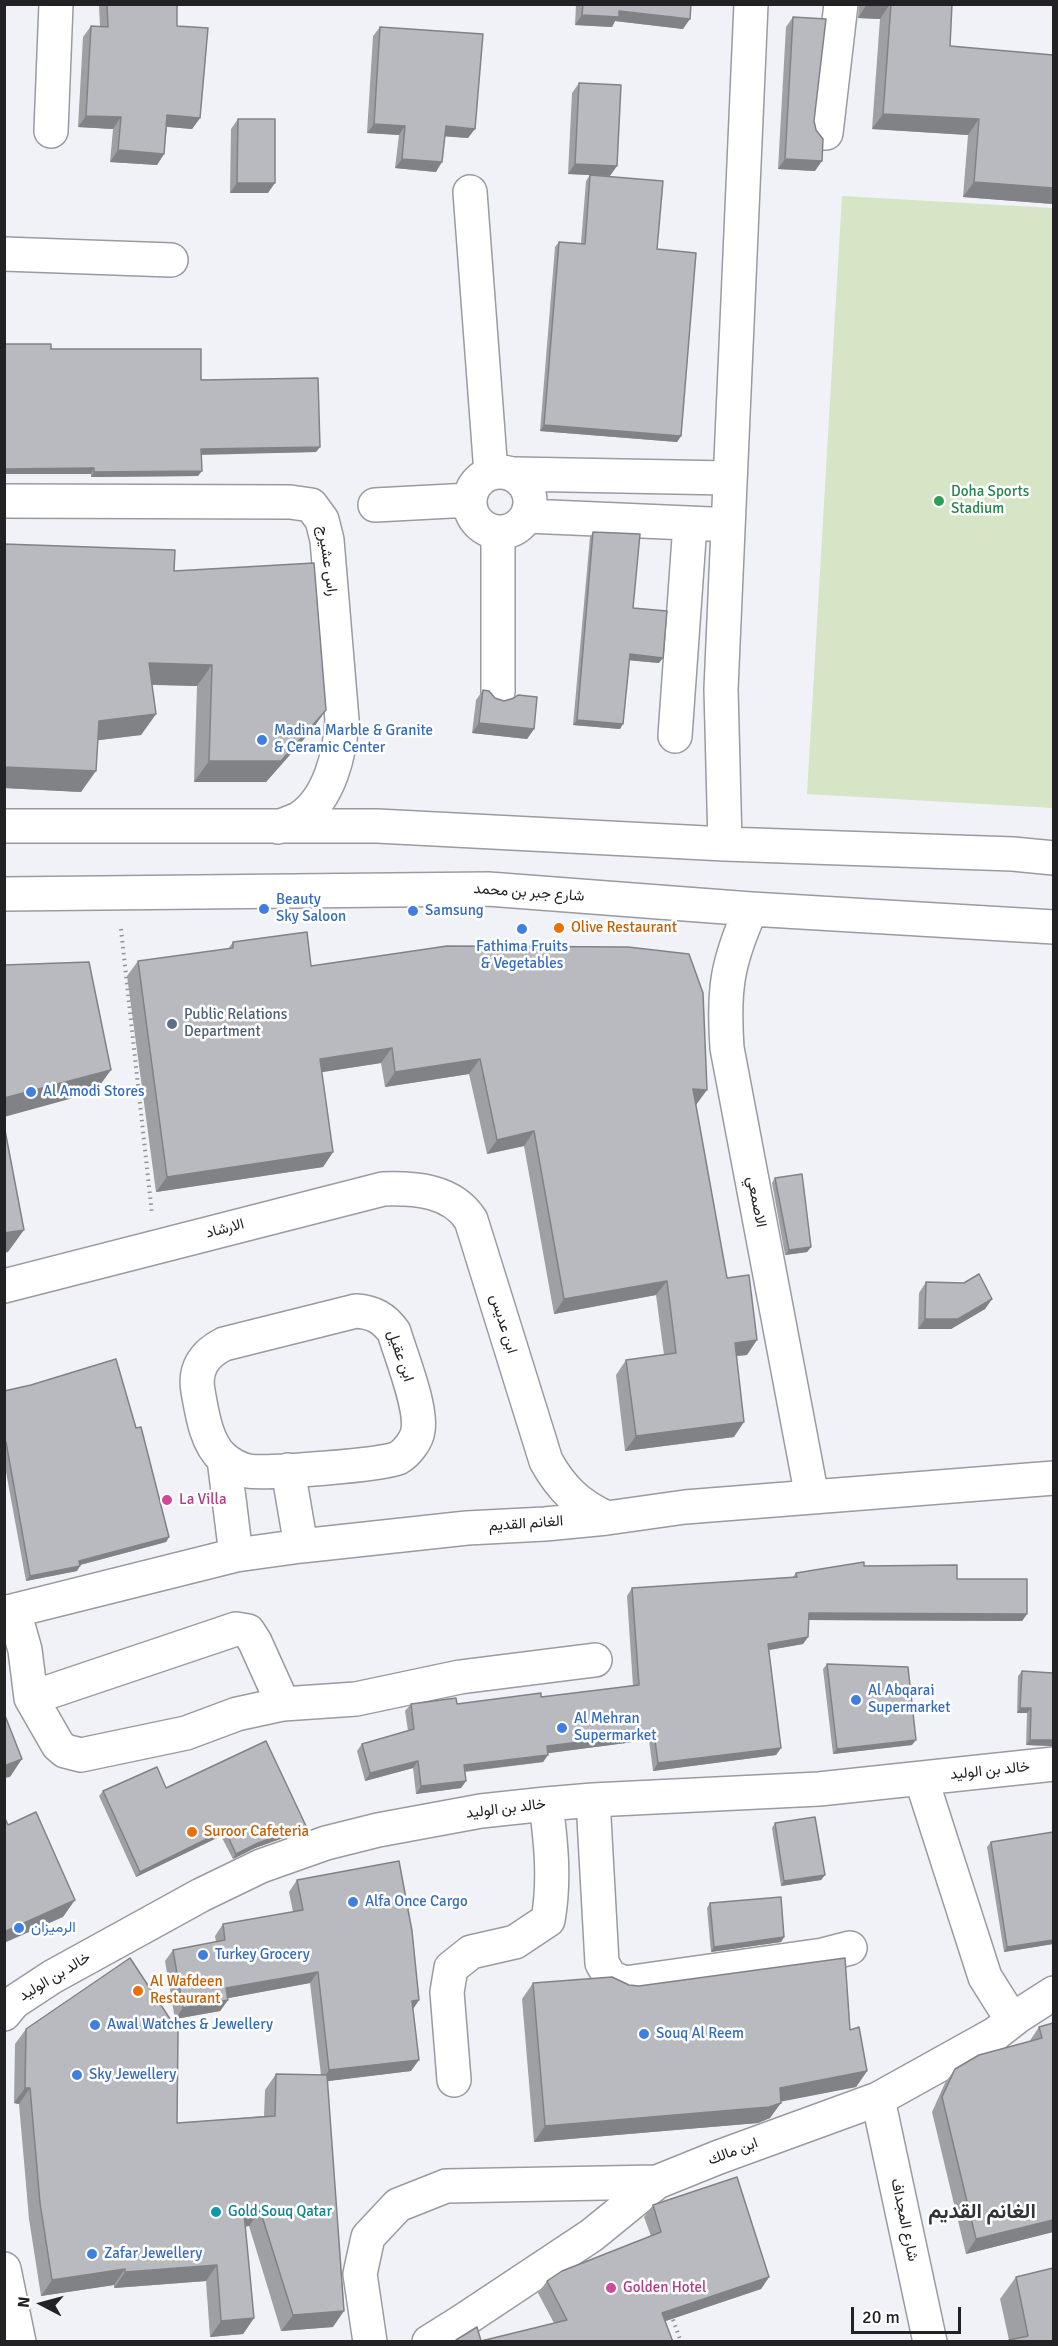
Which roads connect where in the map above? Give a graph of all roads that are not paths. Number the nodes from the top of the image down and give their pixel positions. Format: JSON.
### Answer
{"nodes":[{"id":1,"x":56,"y":4,"type":"edge"},
{"id":2,"x":751,"y":4,"type":"edge"},
{"id":3,"x":841,"y":4,"type":"edge"},
{"id":4,"x":51,"y":131,"type":"dead end"},
{"id":5,"x":826,"y":133,"type":"dead end"},
{"id":6,"x":470,"y":192,"type":"dead end"},
{"id":7,"x":4,"y":254,"type":"edge"},
{"id":8,"x":171,"y":260,"type":"dead end"},
{"id":9,"x":502,"y":474,"type":"junction"},
{"id":10,"x":729,"y":478,"type":"junction"},
{"id":11,"x":470,"y":500,"type":"junction"},
{"id":12,"x":4,"y":501,"type":"edge"},
{"id":13,"x":375,"y":505,"type":"dead end"},
{"id":14,"x":527,"y":516,"type":"junction"},
{"id":15,"x":690,"y":524,"type":"junction"},
{"id":16,"x":728,"y":525,"type":"junction"},
{"id":17,"x":498,"y":533,"type":"junction"},
{"id":18,"x":498,"y":692,"type":"dead end"},
{"id":19,"x":675,"y":736,"type":"dead end"},
{"id":20,"x":4,"y":826,"type":"edge"},
{"id":21,"x":278,"y":827,"type":"junction"},
{"id":22,"x":725,"y":844,"type":"junction"},
{"id":23,"x":1053,"y":858,"type":"edge"},
{"id":24,"x":4,"y":894,"type":"edge"},
{"id":25,"x":751,"y":909,"type":"junction"},
{"id":26,"x":1053,"y":927,"type":"edge"},
{"id":27,"x":445,"y":1198,"type":"joint"},
{"id":28,"x":4,"y":1286,"type":"edge"},
{"id":29,"x":224,"y":1459,"type":"junction"},
{"id":30,"x":546,"y":1461,"type":"junction"},
{"id":31,"x":288,"y":1470,"type":"junction"},
{"id":32,"x":1053,"y":1478,"type":"edge"},
{"id":33,"x":812,"y":1497,"type":"junction"},
{"id":34,"x":607,"y":1518,"type":"junction"},
{"id":35,"x":519,"y":1525,"type":"junction"},
{"id":36,"x":301,"y":1546,"type":"junction"},
{"id":37,"x":236,"y":1555,"type":"junction"},
{"id":38,"x":12,"y":1606,"type":"edge"},
{"id":39,"x":595,"y":1660,"type":"dead end"},
{"id":40,"x":31,"y":1698,"type":"junction"},
{"id":41,"x":283,"y":1704,"type":"junction"},
{"id":42,"x":1053,"y":1764,"type":"edge"},
{"id":43,"x":921,"y":1778,"type":"junction"},
{"id":44,"x":593,"y":1800,"type":"junction"},
{"id":45,"x":546,"y":1804,"type":"junction"},
{"id":46,"x":850,"y":1948,"type":"dead end"},
{"id":47,"x":1053,"y":1993,"type":"edge"},
{"id":48,"x":4,"y":2014,"type":"edge"},
{"id":49,"x":1012,"y":2020,"type":"junction"},
{"id":50,"x":454,"y":2080,"type":"dead end"},
{"id":51,"x":878,"y":2099,"type":"junction"},
{"id":52,"x":657,"y":2182,"type":"junction"},
{"id":53,"x":4,"y":2270,"type":"edge"},
{"id":54,"x":19,"y":2342,"type":"edge"},
{"id":55,"x":370,"y":2342,"type":"edge"},
{"id":56,"x":429,"y":2342,"type":"edge"},
{"id":57,"x":930,"y":2342,"type":"edge"}],
"edges":[{"from":1,"to":4,"type":"street"},
{"from":2,"to":10,"type":"street"},
{"from":3,"to":5,"type":"street"},
{"from":6,"to":9,"type":"street"},
{"from":7,"to":8,"type":"street"},
{"from":9,"to":10,"type":"street"},
{"from":9,"to":11,"type":"street"},
{"from":9,"to":14,"type":"street"},
{"from":10,"to":16,"type":"street"},
{"from":11,"to":13,"type":"street"},
{"from":11,"to":17,"type":"street"},
{"from":12,"to":21,"type":"street","name":"راس عشيرج"},
{"from":14,"to":15,"type":"street"},
{"from":14,"to":17,"type":"street"},
{"from":15,"to":16,"type":"street"},
{"from":15,"to":19,"type":"street"},
{"from":16,"to":22,"type":"street"},
{"from":17,"to":18,"type":"street"},
{"from":20,"to":21,"type":"street"},
{"from":21,"to":22,"type":"street"},
{"from":22,"to":23,"type":"street"},
{"from":24,"to":25,"type":"street","name":"شارع جبر بن محمد"},
{"from":25,"to":26,"type":"street","name":"شارع جبر بن محمد"},
{"from":25,"to":33,"type":"street","name":"الاصمعي"},
{"from":27,"to":28,"type":"street","name":"الارشاد"},
{"from":27,"to":30,"type":"street","name":"ابن عديس"},
{"from":29,"to":31,"type":"street","name":"ابن عقيل"},
{"from":29,"to":31,"type":"street","name":"ابن عقيل"},
{"from":29,"to":37,"type":"street"},
{"from":30,"to":34,"type":"street","name":"ابن عديس"},
{"from":30,"to":35,"type":"street","name":"ابن عديس"},
{"from":31,"to":36,"type":"street"},
{"from":32,"to":33,"type":"street","name":"الغانم القديم"},
{"from":33,"to":34,"type":"street","name":"الغانم القديم"},
{"from":34,"to":35,"type":"street","name":"الغانم القديم"},
{"from":35,"to":36,"type":"street","name":"الغانم القديم"},
{"from":36,"to":37,"type":"street","name":"الغانم القديم"},
{"from":37,"to":38,"type":"street","name":"الغانم القديم"},
{"from":38,"to":40,"type":"street"},
{"from":39,"to":41,"type":"street"},
{"from":40,"to":41,"type":"street"},
{"from":40,"to":41,"type":"street"},
{"from":42,"to":43,"type":"street","name":"خالد بن الوليد"},
{"from":43,"to":44,"type":"street","name":"خالد بن الوليد"},
{"from":43,"to":49,"type":"street"},
{"from":44,"to":45,"type":"street","name":"خالد بن الوليد"},
{"from":44,"to":46,"type":"street"},
{"from":45,"to":48,"type":"street","name":"خالد بن الوليد"},
{"from":45,"to":50,"type":"street"},
{"from":47,"to":49,"type":"street","name":"ابن مالك"},
{"from":49,"to":51,"type":"street","name":"ابن مالك"},
{"from":51,"to":52,"type":"street","name":"ابن مالك"},
{"from":51,"to":57,"type":"street","name":"شارع المجداف"},
{"from":52,"to":55,"type":"street"},
{"from":52,"to":56,"type":"street","name":"ابن مالك"},
{"from":53,"to":54,"type":"street"}]}
